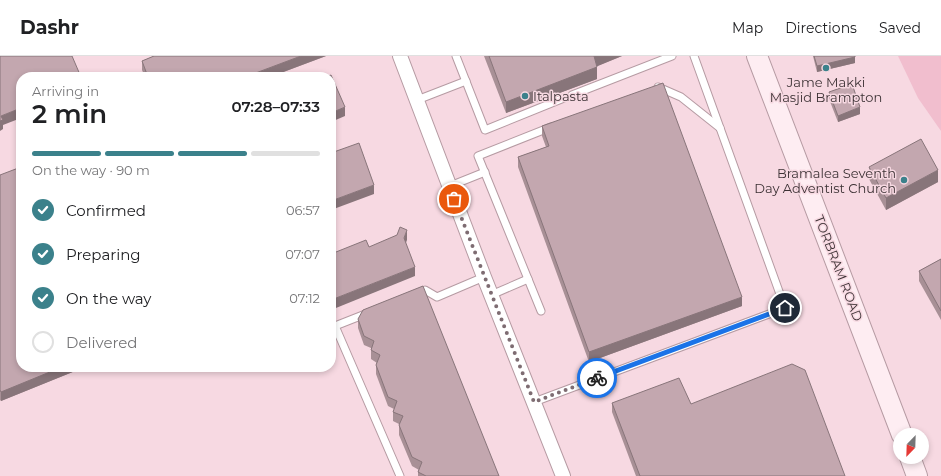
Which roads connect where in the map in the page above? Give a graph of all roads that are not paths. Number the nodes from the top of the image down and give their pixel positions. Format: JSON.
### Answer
{"nodes":[{"id":1,"x":400,"y":56,"type":"edge"},
{"id":2,"x":456,"y":56,"type":"edge"},
{"id":3,"x":672,"y":56,"type":"edge"},
{"id":4,"x":694,"y":56,"type":"edge"},
{"id":5,"x":757,"y":56,"type":"edge"},
{"id":6,"x":466,"y":81,"type":"junction"},
{"id":7,"x":653,"y":88,"type":"edge"},
{"id":8,"x":572,"y":95,"type":"dead end"},
{"id":9,"x":564,"y":98,"type":"dead end"},
{"id":10,"x":417,"y":100,"type":"junction"},
{"id":11,"x":557,"y":125,"type":"edge"},
{"id":12,"x":720,"y":128,"type":"junction"},
{"id":13,"x":485,"y":172,"type":"junction"},
{"id":14,"x":450,"y":186,"type":"junction"},
{"id":15,"x":484,"y":277,"type":"junction"},
{"id":16,"x":528,"y":279,"type":"junction"},
{"id":17,"x":491,"y":295,"type":"junction"},
{"id":18,"x":411,"y":296,"type":"edge"},
{"id":19,"x":376,"y":309,"type":"edge"},
{"id":20,"x":541,"y":311,"type":"dead end"},
{"id":21,"x":336,"y":326,"type":"edge"},
{"id":22,"x":336,"y":328,"type":"edge"},
{"id":23,"x":534,"y":402,"type":"junction"},
{"id":24,"x":899,"y":428,"type":"edge"},
{"id":25,"x":913,"y":464,"type":"edge"},
{"id":26,"x":400,"y":476,"type":"edge"},
{"id":27,"x":563,"y":476,"type":"edge"},
{"id":28,"x":917,"y":476,"type":"edge"}],
"edges":[{"from":1,"to":10,"type":"street"},
{"from":2,"to":6,"type":"lane"},
{"from":3,"to":8,"type":"lane"},
{"from":4,"to":12,"type":"lane"},
{"from":5,"to":24,"type":"main road","name":"TORBRAM ROAD"},
{"from":6,"to":9,"type":"lane"},
{"from":6,"to":10,"type":"lane"},
{"from":7,"to":12,"type":"lane"},
{"from":10,"to":14,"type":"street"},
{"from":11,"to":13,"type":"lane"},
{"from":12,"to":23,"type":"lane"},
{"from":13,"to":14,"type":"lane"},
{"from":13,"to":16,"type":"lane"},
{"from":14,"to":15,"type":"street"},
{"from":15,"to":17,"type":"street"},
{"from":15,"to":18,"type":"lane"},
{"from":16,"to":17,"type":"lane"},
{"from":16,"to":20,"type":"lane"},
{"from":17,"to":23,"type":"street"},
{"from":19,"to":21,"type":"lane"},
{"from":22,"to":26,"type":"lane"},
{"from":23,"to":27,"type":"street"},
{"from":25,"to":28,"type":"main road"}]}
